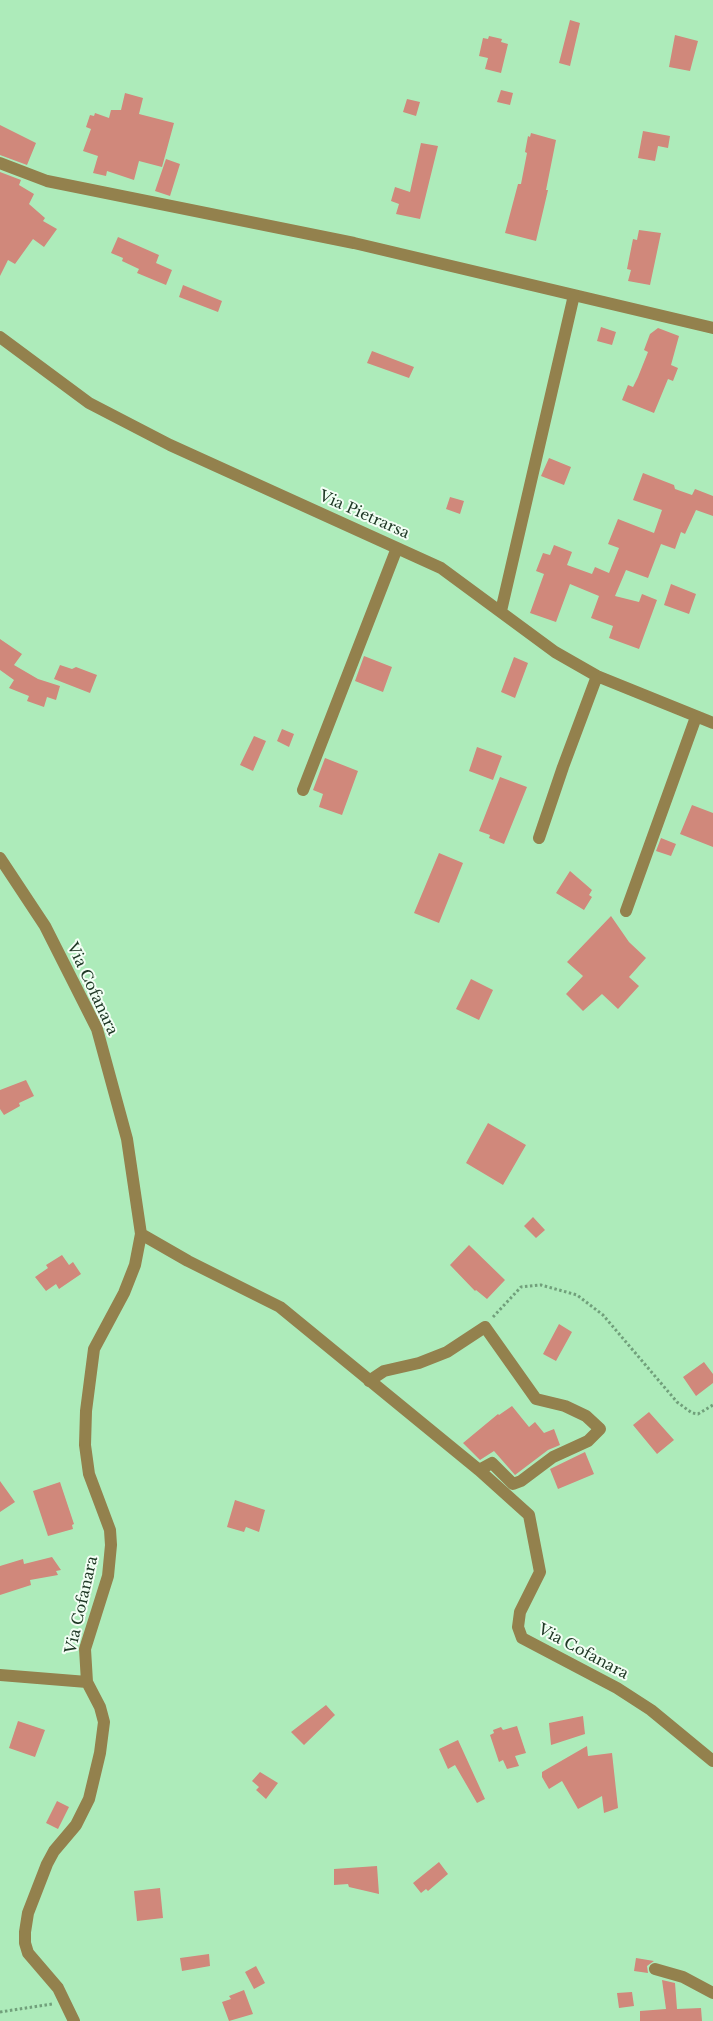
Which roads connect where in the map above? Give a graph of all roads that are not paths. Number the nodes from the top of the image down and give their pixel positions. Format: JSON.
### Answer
{"nodes":[{"id":1,"x":0,"y":163,"type":"edge"},
{"id":2,"x":574,"y":295,"type":"junction"},
{"id":3,"x":713,"y":328,"type":"edge"},
{"id":4,"x":0,"y":338,"type":"edge"},
{"id":5,"x":397,"y":548,"type":"junction"},
{"id":6,"x":501,"y":610,"type":"junction"},
{"id":7,"x":597,"y":676,"type":"junction"},
{"id":8,"x":696,"y":716,"type":"junction"},
{"id":9,"x":712,"y":719,"type":"edge"},
{"id":10,"x":304,"y":790,"type":"dead end"},
{"id":11,"x":540,"y":838,"type":"dead end"},
{"id":12,"x":0,"y":858,"type":"edge"},
{"id":13,"x":626,"y":911,"type":"dead end"},
{"id":14,"x":141,"y":1234,"type":"junction"},
{"id":15,"x":369,"y":1381,"type":"junction"},
{"id":16,"x":479,"y":1470,"type":"junction"},
{"id":17,"x":0,"y":1675,"type":"edge"},
{"id":18,"x":87,"y":1682,"type":"junction"},
{"id":19,"x":713,"y":1761,"type":"edge"},
{"id":20,"x":655,"y":1969,"type":"dead end"},
{"id":21,"x":713,"y":1993,"type":"edge"},
{"id":22,"x":74,"y":2021,"type":"edge"}],
"edges":[{"from":1,"to":2,"type":"street"},
{"from":2,"to":3,"type":"street"},
{"from":2,"to":6,"type":"street"},
{"from":4,"to":5,"type":"street","name":"Via Pietrarsa"},
{"from":5,"to":6,"type":"street","name":"Via Pietrarsa"},
{"from":5,"to":10,"type":"street"},
{"from":6,"to":7,"type":"street","name":"Via Pietrarsa"},
{"from":7,"to":8,"type":"street","name":"Via Pietrarsa"},
{"from":7,"to":11,"type":"street"},
{"from":8,"to":9,"type":"street","name":"Via Pietrarsa"},
{"from":8,"to":13,"type":"street"},
{"from":12,"to":14,"type":"street","name":"Via Cofanara"},
{"from":14,"to":15,"type":"street","name":"Via Cofanara"},
{"from":14,"to":18,"type":"street","name":"Via Cofanara"},
{"from":15,"to":16,"type":"street","name":"Via Cofanara"},
{"from":15,"to":16,"type":"street"},
{"from":16,"to":19,"type":"street","name":"Via Cofanara"},
{"from":17,"to":18,"type":"street"},
{"from":18,"to":22,"type":"street","name":"Via Cofanara"},
{"from":20,"to":21,"type":"street"}]}
